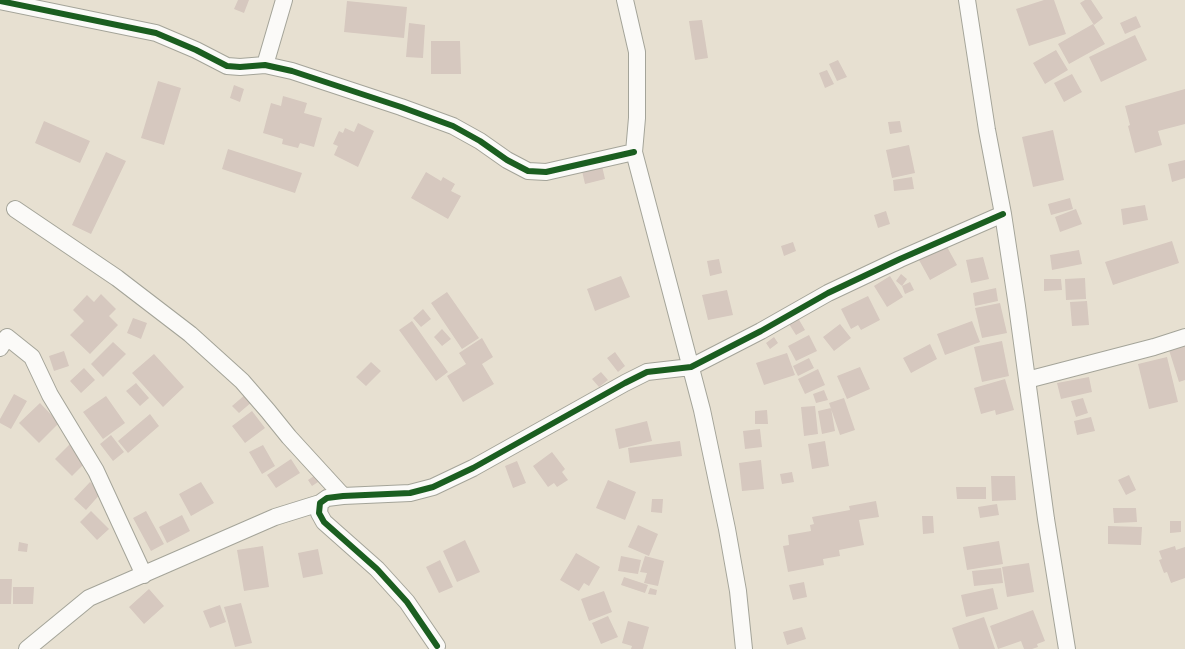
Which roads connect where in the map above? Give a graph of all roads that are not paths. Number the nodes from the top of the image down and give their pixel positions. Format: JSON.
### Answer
{"nodes":[{"id":1,"x":284,"y":0,"type":"edge"},
{"id":2,"x":625,"y":0,"type":"edge"},
{"id":3,"x":967,"y":0,"type":"edge"},
{"id":4,"x":0,"y":1,"type":"edge"},
{"id":5,"x":265,"y":65,"type":"junction"},
{"id":6,"x":634,"y":152,"type":"junction"},
{"id":7,"x":15,"y":209,"type":"dead end"},
{"id":8,"x":1003,"y":214,"type":"junction"},
{"id":9,"x":1185,"y":337,"type":"edge"},
{"id":10,"x":0,"y":348,"type":"edge"},
{"id":11,"x":691,"y":367,"type":"junction"},
{"id":12,"x":1027,"y":380,"type":"junction"},
{"id":13,"x":343,"y":496,"type":"junction"},
{"id":14,"x":320,"y":503,"type":"junction"},
{"id":15,"x":144,"y":575,"type":"junction"},
{"id":16,"x":437,"y":646,"type":"dead end"},
{"id":17,"x":27,"y":649,"type":"edge"},
{"id":18,"x":744,"y":649,"type":"edge"},
{"id":19,"x":1067,"y":649,"type":"edge"}],
"edges":[{"from":1,"to":5,"type":"street"},
{"from":2,"to":6,"type":"street"},
{"from":3,"to":8,"type":"street"},
{"from":4,"to":5,"type":"street"},
{"from":5,"to":6,"type":"street"},
{"from":6,"to":11,"type":"street"},
{"from":7,"to":13,"type":"street"},
{"from":8,"to":11,"type":"street"},
{"from":8,"to":12,"type":"street"},
{"from":9,"to":12,"type":"street"},
{"from":10,"to":15,"type":"street"},
{"from":11,"to":13,"type":"street"},
{"from":11,"to":18,"type":"street"},
{"from":12,"to":19,"type":"street"},
{"from":13,"to":14,"type":"street"},
{"from":14,"to":15,"type":"street"},
{"from":14,"to":16,"type":"street"},
{"from":15,"to":17,"type":"street"}]}
